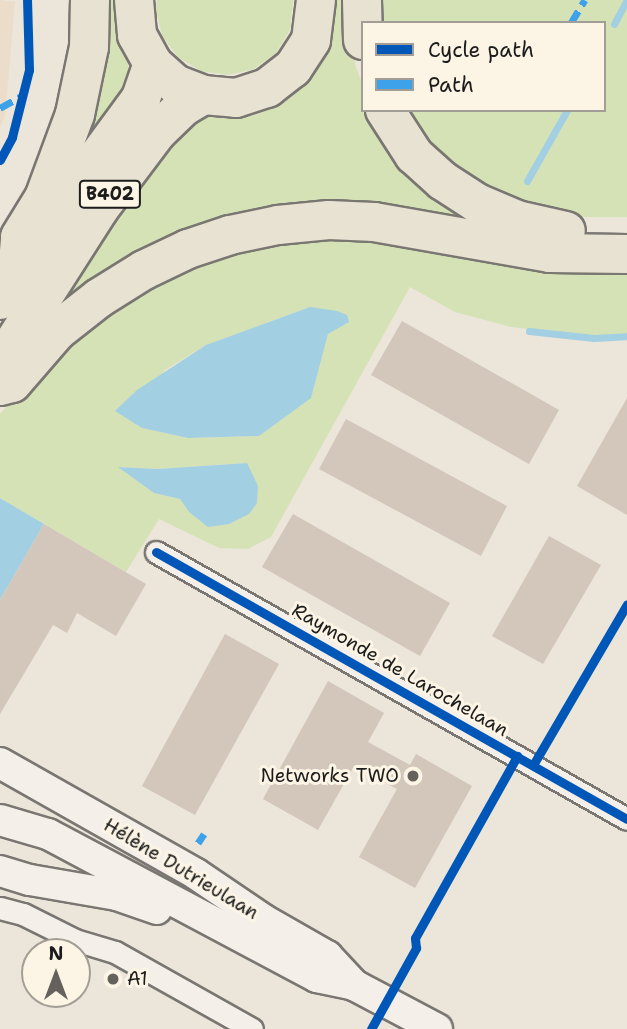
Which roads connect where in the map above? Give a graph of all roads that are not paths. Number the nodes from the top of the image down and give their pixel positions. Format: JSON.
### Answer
{"nodes":[{"id":1,"x":90,"y":0,"type":"edge"},
{"id":2,"x":134,"y":0,"type":"edge"},
{"id":3,"x":316,"y":0,"type":"edge"},
{"id":4,"x":362,"y":0,"type":"edge"},
{"id":5,"x":363,"y":21,"type":"edge"},
{"id":6,"x":153,"y":64,"type":"junction"},
{"id":7,"x":203,"y":95,"type":"junction"},
{"id":8,"x":386,"y":112,"type":"edge"},
{"id":9,"x":627,"y":233,"type":"edge"},
{"id":10,"x":627,"y":254,"type":"edge"},
{"id":11,"x":8,"y":287,"type":"edge"},
{"id":12,"x":0,"y":364,"type":"edge"},
{"id":13,"x":0,"y":386,"type":"edge"},
{"id":14,"x":156,"y":552,"type":"dead end"},
{"id":15,"x":0,"y":763,"type":"edge"},
{"id":16,"x":627,"y":819,"type":"edge"},
{"id":17,"x":0,"y":820,"type":"edge"},
{"id":18,"x":0,"y":872,"type":"edge"},
{"id":19,"x":0,"y":908,"type":"edge"},
{"id":20,"x":213,"y":922,"type":"junction"},
{"id":21,"x":354,"y":985,"type":"junction"},
{"id":22,"x":252,"y":1029,"type":"edge"},
{"id":23,"x":437,"y":1029,"type":"edge"}],
"edges":[{"from":1,"to":11,"type":"highway"},
{"from":2,"to":6,"type":"highway"},
{"from":3,"to":7,"type":"highway"},
{"from":4,"to":5,"type":"highway"},
{"from":6,"to":7,"type":"highway"},
{"from":6,"to":11,"type":"highway","number":"B402"},
{"from":7,"to":12,"type":"highway","number":"B402"},
{"from":8,"to":9,"type":"highway"},
{"from":10,"to":13,"type":"highway"},
{"from":14,"to":16,"type":"street","name":"Raymonde de Larochelaan"},
{"from":15,"to":21,"type":"street","name":"Hélène Dutrieulaan"},
{"from":17,"to":20,"type":"street","name":"Hélène Dutrieulaan"},
{"from":18,"to":20,"type":"street"},
{"from":19,"to":22,"type":"street"},
{"from":20,"to":21,"type":"street","name":"Hélène Dutrieulaan"},
{"from":21,"to":23,"type":"street","name":"Hélène Dutrieulaan"}]}
